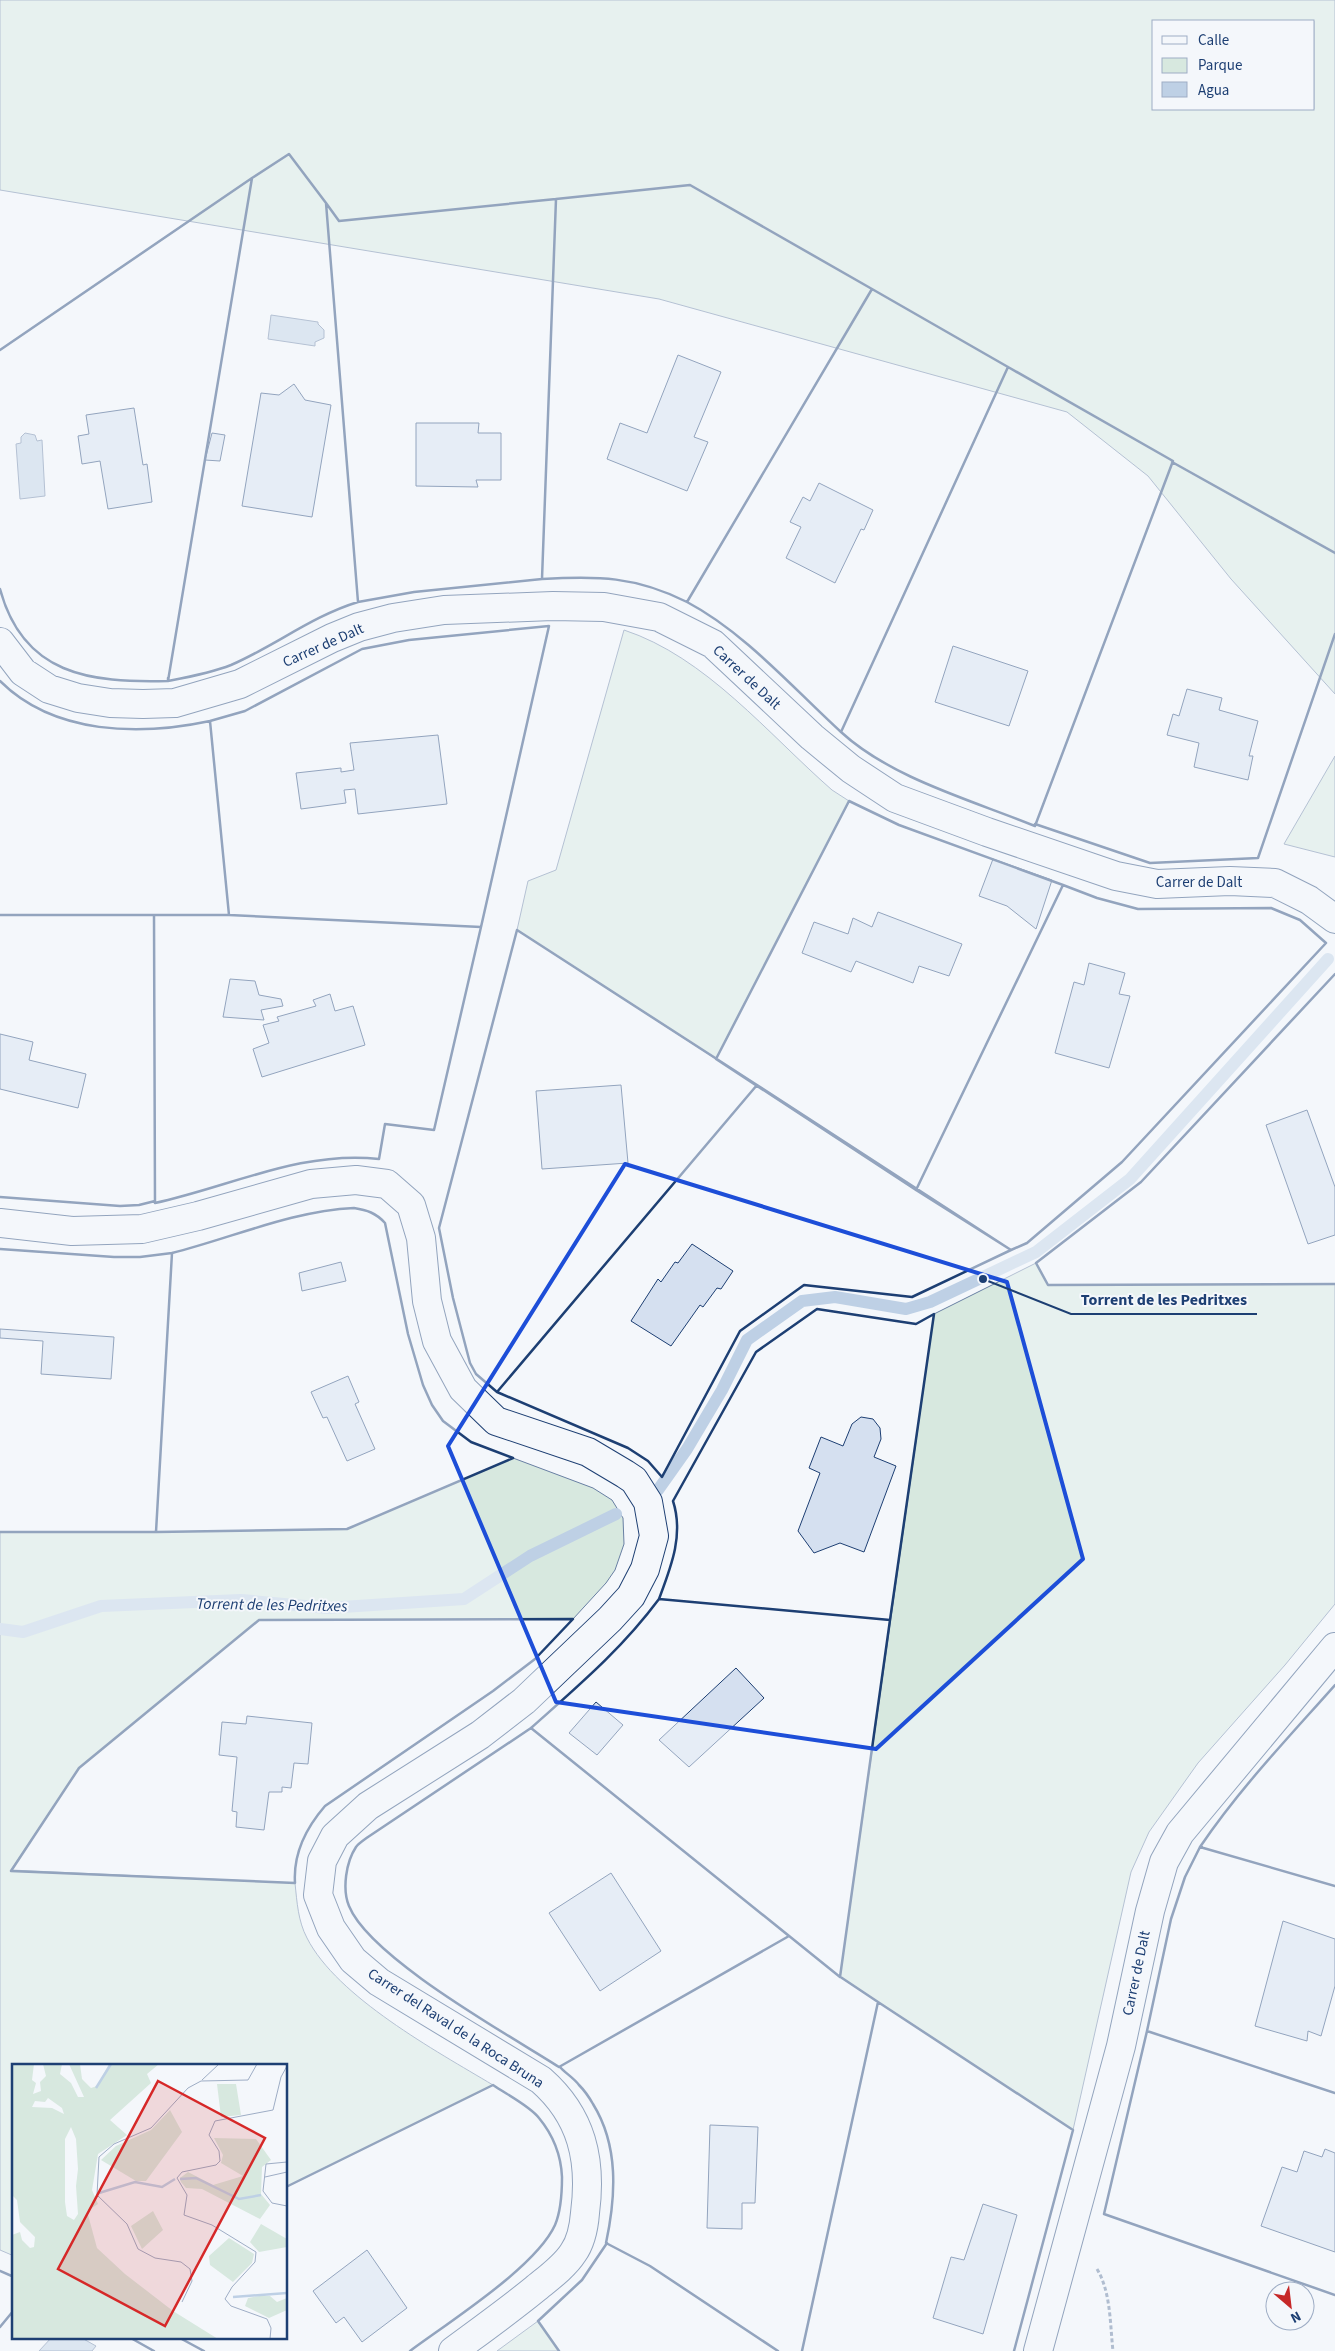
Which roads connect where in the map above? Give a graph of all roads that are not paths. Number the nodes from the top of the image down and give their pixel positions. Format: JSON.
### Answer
{"nodes":[{"id":1,"x":0,"y":642,"type":"edge"},
{"id":2,"x":1335,"y":920,"type":"edge"},
{"id":3,"x":0,"y":1223,"type":"edge"},
{"id":4,"x":1335,"y":1647,"type":"edge"},
{"id":5,"x":453,"y":2351,"type":"edge"},
{"id":6,"x":1038,"y":2351,"type":"edge"}],
"edges":[{"from":1,"to":2,"type":"street","name":"Carrer de Dalt"},
{"from":3,"to":5,"type":"street","name":"Carrer del Raval de la Roca Bruna"},
{"from":4,"to":6,"type":"street","name":"Carrer de Dalt"}]}
